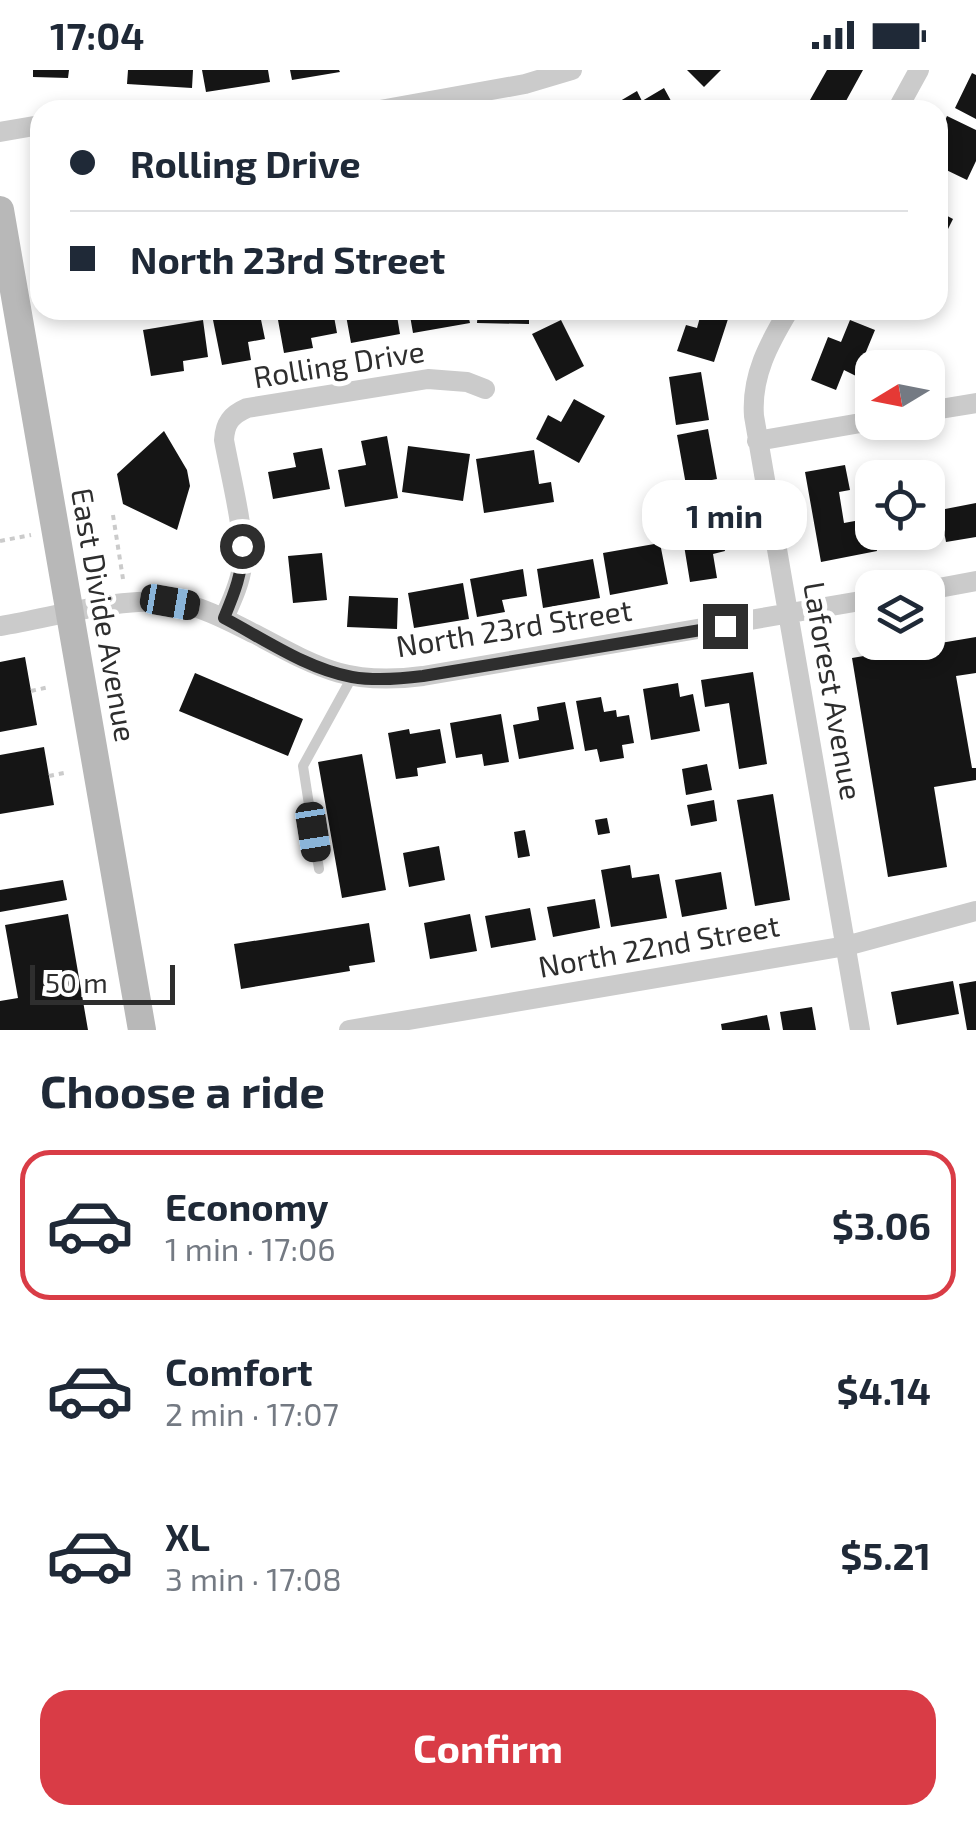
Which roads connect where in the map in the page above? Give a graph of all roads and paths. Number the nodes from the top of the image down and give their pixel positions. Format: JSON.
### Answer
{"nodes":[{"id":1,"x":572,"y":70,"type":"edge"},
{"id":2,"x":920,"y":70,"type":"edge"},
{"id":3,"x":436,"y":100,"type":"edge"},
{"id":4,"x":903,"y":100,"type":"edge"},
{"id":5,"x":30,"y":127,"type":"edge"},
{"id":6,"x":0,"y":132,"type":"edge"},
{"id":7,"x":0,"y":210,"type":"edge"},
{"id":8,"x":783,"y":320,"type":"edge"},
{"id":9,"x":485,"y":389,"type":"dead end"},
{"id":10,"x":976,"y":403,"type":"edge"},
{"id":11,"x":945,"y":409,"type":"edge"},
{"id":12,"x":855,"y":424,"type":"edge"},
{"id":13,"x":757,"y":441,"type":"junction"},
{"id":14,"x":112,"y":515,"type":"dead end"},
{"id":15,"x":56,"y":531,"type":"junction"},
{"id":16,"x":0,"y":541,"type":"edge"},
{"id":17,"x":124,"y":579,"type":"dead end"},
{"id":18,"x":976,"y":581,"type":"edge"},
{"id":19,"x":945,"y":587,"type":"edge"},
{"id":20,"x":855,"y":603,"type":"edge"},
{"id":21,"x":70,"y":614,"type":"junction"},
{"id":22,"x":788,"y":614,"type":"junction"},
{"id":23,"x":224,"y":618,"type":"junction"},
{"id":24,"x":0,"y":626,"type":"edge"},
{"id":25,"x":352,"y":677,"type":"junction"},
{"id":26,"x":49,"y":688,"type":"dead end"},
{"id":27,"x":31,"y":691,"type":"dead end"},
{"id":28,"x":64,"y":773,"type":"dead end"},
{"id":29,"x":50,"y":776,"type":"dead end"},
{"id":30,"x":319,"y":870,"type":"dead end"},
{"id":31,"x":976,"y":911,"type":"edge"},
{"id":32,"x":846,"y":946,"type":"junction"},
{"id":33,"x":404,"y":1026,"type":"edge"},
{"id":34,"x":142,"y":1030,"type":"edge"},
{"id":35,"x":349,"y":1030,"type":"edge"},
{"id":36,"x":860,"y":1030,"type":"edge"}],
"edges":[{"from":1,"to":3,"type":"street"},
{"from":2,"to":4,"type":"street"},
{"from":5,"to":6,"type":"street"},
{"from":7,"to":15,"type":"street","name":"East Divide Avenue"},
{"from":8,"to":13,"type":"street","name":"Laforest Avenue"},
{"from":9,"to":23,"type":"street","name":"Rolling Drive"},
{"from":10,"to":11,"type":"street"},
{"from":12,"to":13,"type":"street"},
{"from":13,"to":22,"type":"street","name":"Laforest Avenue"},
{"from":14,"to":17,"type":"path"},
{"from":15,"to":16,"type":"path"},
{"from":15,"to":21,"type":"street","name":"East Divide Avenue"},
{"from":18,"to":19,"type":"street"},
{"from":20,"to":22,"type":"street","name":"North 23rd Street"},
{"from":21,"to":23,"type":"street","name":"North 23rd Street"},
{"from":21,"to":24,"type":"street","name":"North 23rd Street"},
{"from":21,"to":34,"type":"street","name":"East Divide Avenue"},
{"from":22,"to":25,"type":"street","name":"North 23rd Street"},
{"from":22,"to":32,"type":"street","name":"Laforest Avenue"},
{"from":23,"to":25,"type":"street","name":"North 23rd Street"},
{"from":25,"to":30,"type":"lane"},
{"from":26,"to":27,"type":"path"},
{"from":28,"to":29,"type":"path"},
{"from":31,"to":32,"type":"street","name":"North 22nd Street"},
{"from":32,"to":33,"type":"street","name":"North 22nd Street"},
{"from":32,"to":36,"type":"street","name":"Laforest Avenue"},
{"from":33,"to":35,"type":"street","name":"North 22nd Street"}]}
